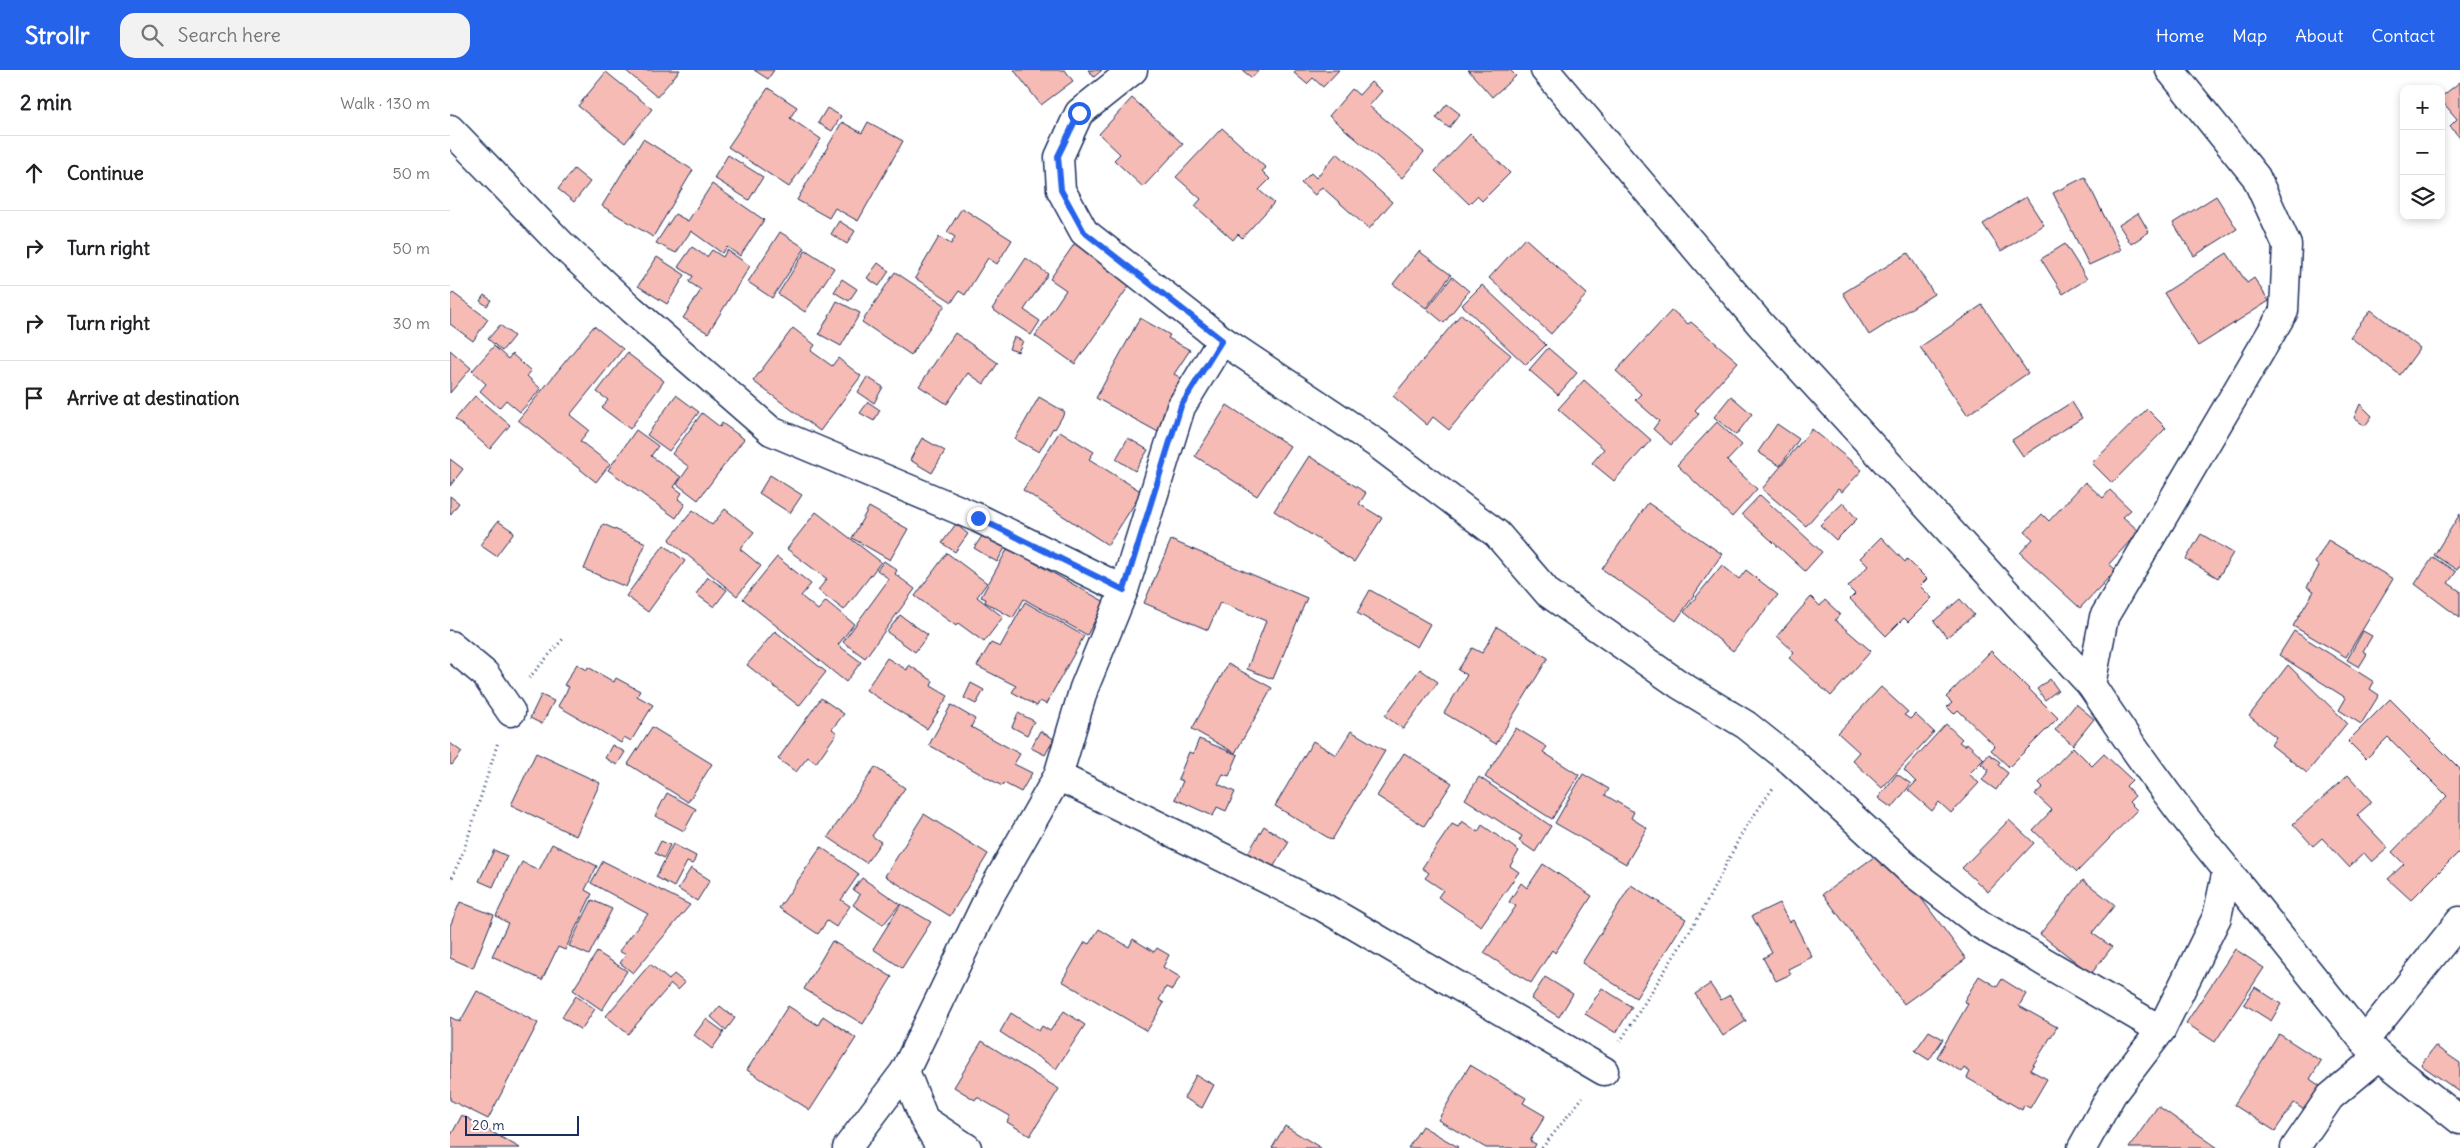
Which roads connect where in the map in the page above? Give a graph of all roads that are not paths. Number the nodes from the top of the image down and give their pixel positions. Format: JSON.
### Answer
{"nodes":[{"id":1,"x":1133,"y":70,"type":"edge"},
{"id":2,"x":1545,"y":70,"type":"edge"},
{"id":3,"x":2170,"y":70,"type":"edge"},
{"id":4,"x":450,"y":129,"type":"edge"},
{"id":5,"x":1222,"y":340,"type":"junction"},
{"id":6,"x":1124,"y":590,"type":"junction"},
{"id":7,"x":450,"y":645,"type":"edge"},
{"id":8,"x":2091,"y":685,"type":"junction"},
{"id":9,"x":511,"y":712,"type":"road end"},
{"id":10,"x":1058,"y":776,"type":"junction"},
{"id":11,"x":2228,"y":870,"type":"junction"},
{"id":12,"x":2460,"y":921,"type":"edge"},
{"id":13,"x":2162,"y":1030,"type":"junction"},
{"id":14,"x":2371,"y":1049,"type":"junction"},
{"id":15,"x":905,"y":1071,"type":"junction"},
{"id":16,"x":1604,"y":1071,"type":"road end"},
{"id":17,"x":924,"y":1119,"type":"junction"},
{"id":18,"x":2460,"y":1120,"type":"edge"},
{"id":19,"x":847,"y":1148,"type":"edge"},
{"id":20,"x":942,"y":1148,"type":"edge"},
{"id":21,"x":966,"y":1148,"type":"edge"},
{"id":22,"x":2082,"y":1148,"type":"edge"},
{"id":23,"x":2295,"y":1148,"type":"edge"}],
"edges":[{"from":1,"to":5,"type":"street"},
{"from":2,"to":8,"type":"street"},
{"from":3,"to":8,"type":"street"},
{"from":4,"to":6,"type":"street"},
{"from":5,"to":6,"type":"street"},
{"from":5,"to":13,"type":"street"},
{"from":6,"to":10,"type":"street"},
{"from":7,"to":9,"type":"street"},
{"from":8,"to":11,"type":"street"},
{"from":10,"to":15,"type":"street"},
{"from":10,"to":16,"type":"street"},
{"from":11,"to":13,"type":"street"},
{"from":11,"to":14,"type":"street"},
{"from":12,"to":14,"type":"street"},
{"from":13,"to":22,"type":"street"},
{"from":14,"to":18,"type":"street"},
{"from":14,"to":23,"type":"street"},
{"from":15,"to":17,"type":"street"},
{"from":15,"to":19,"type":"street"},
{"from":17,"to":20,"type":"street"},
{"from":17,"to":21,"type":"street"}]}
